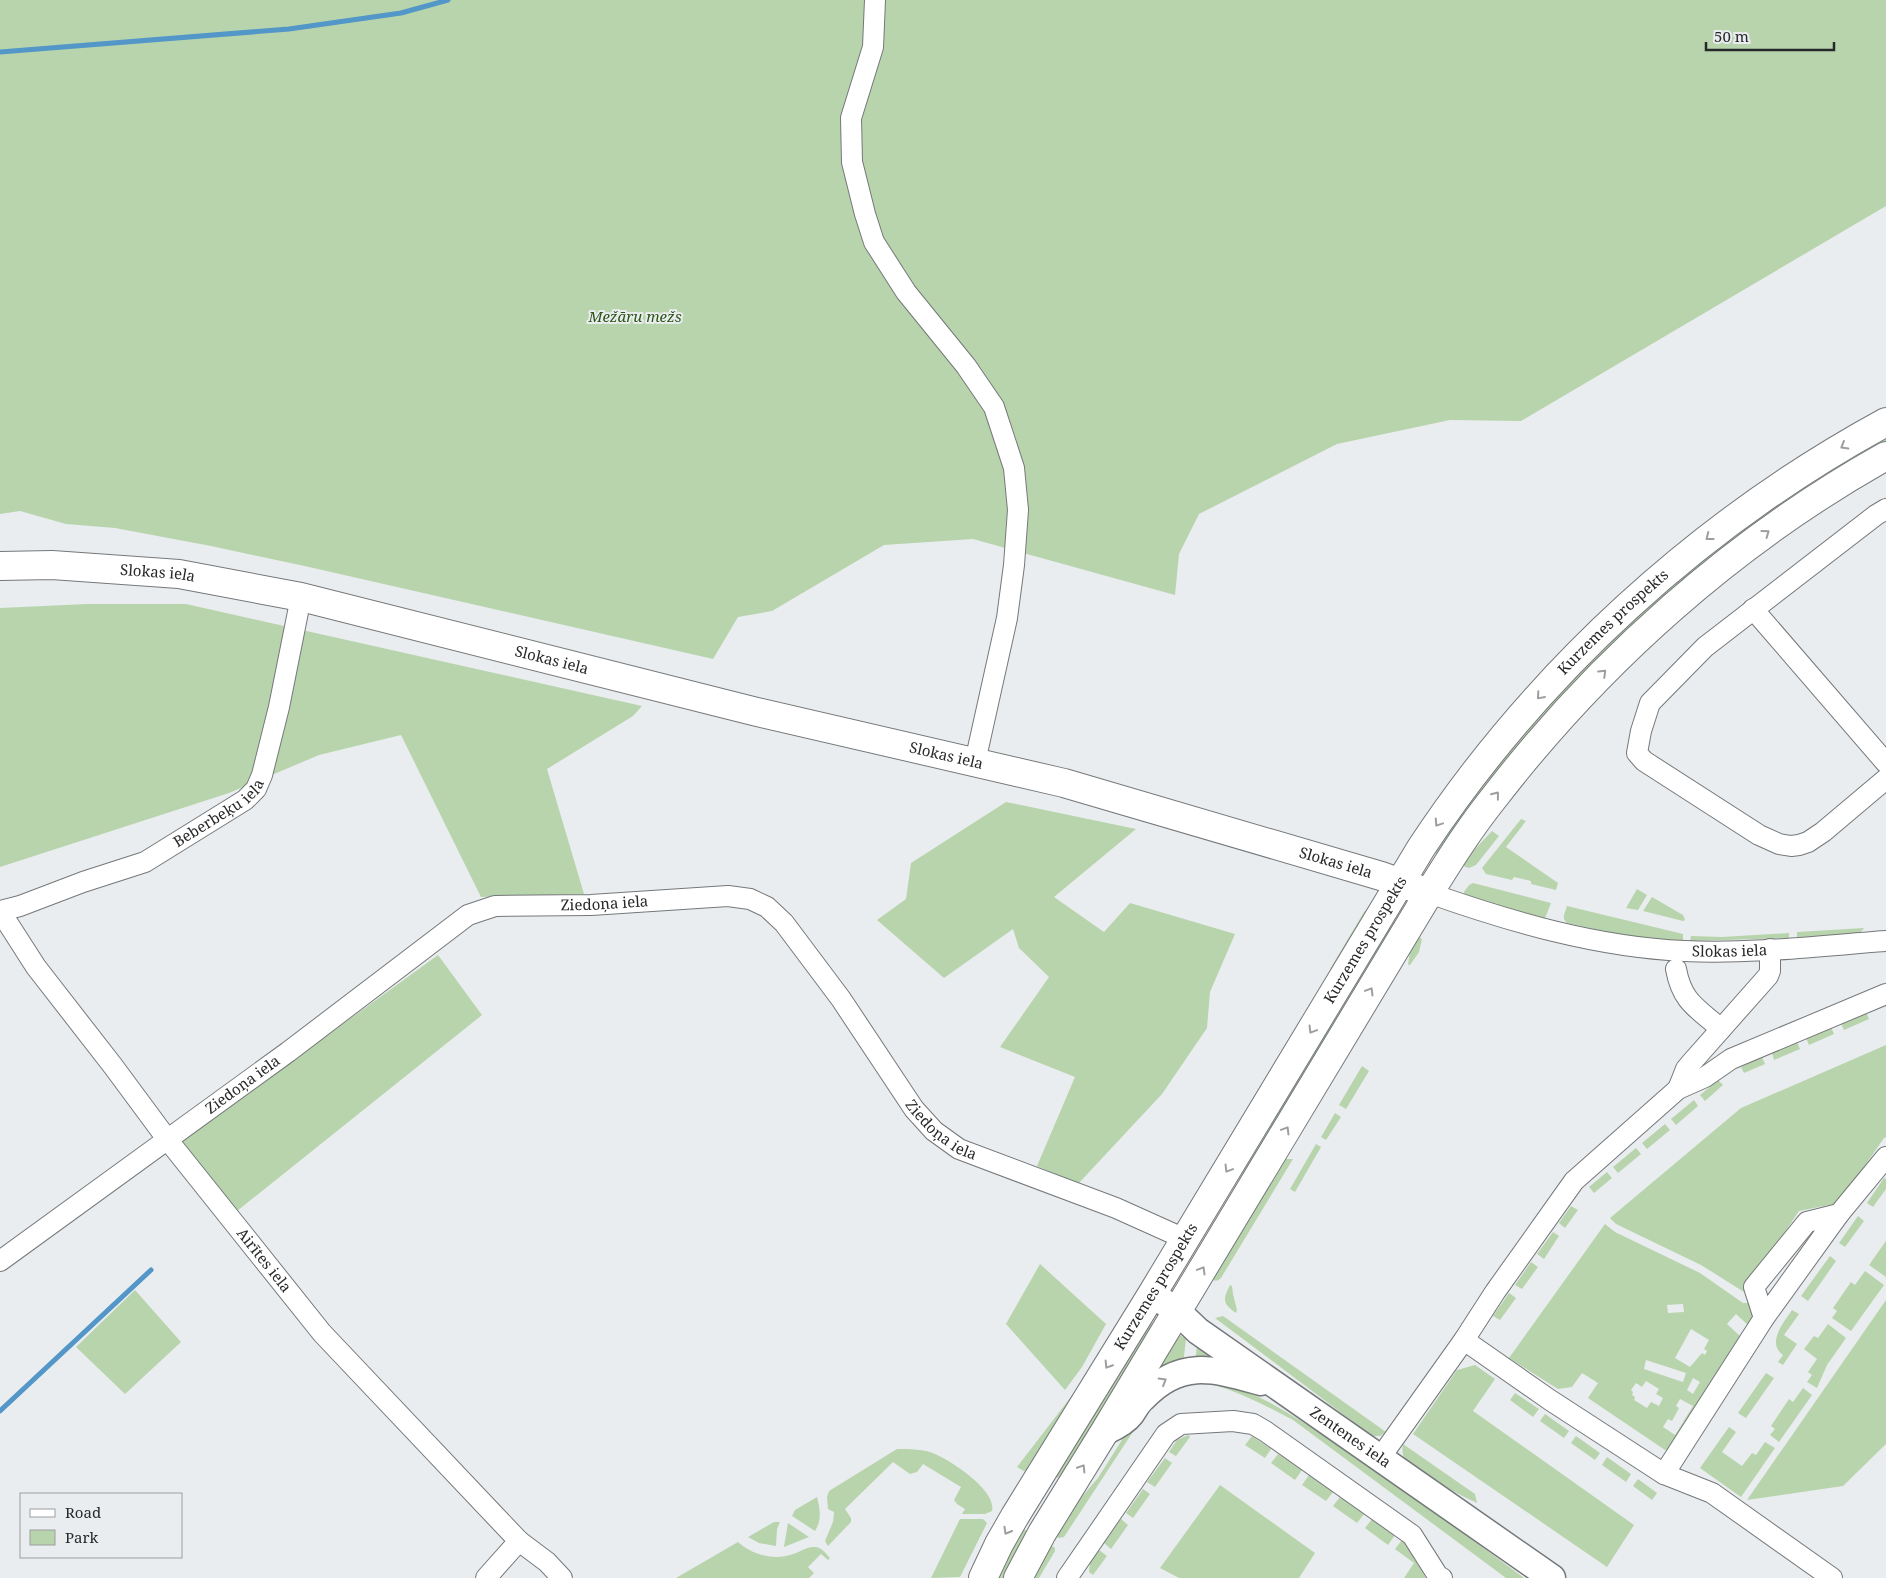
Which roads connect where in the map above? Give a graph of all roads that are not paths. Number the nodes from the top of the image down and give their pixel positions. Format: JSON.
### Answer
{"nodes":[{"id":1,"x":875,"y":0,"type":"edge"},
{"id":2,"x":1886,"y":422,"type":"edge"},
{"id":3,"x":1886,"y":456,"type":"edge"},
{"id":4,"x":1886,"y":509,"type":"edge"},
{"id":5,"x":0,"y":566,"type":"edge"},
{"id":6,"x":301,"y":597,"type":"junction"},
{"id":7,"x":1753,"y":609,"type":"junction"},
{"id":8,"x":975,"y":762,"type":"junction"},
{"id":9,"x":1886,"y":763,"type":"edge"},
{"id":10,"x":1886,"y":779,"type":"edge"},
{"id":11,"x":1400,"y":883,"type":"junction"},
{"id":12,"x":1429,"y":893,"type":"junction"},
{"id":13,"x":0,"y":911,"type":"edge"},
{"id":14,"x":1886,"y":941,"type":"edge"},
{"id":15,"x":1770,"y":949,"type":"junction"},
{"id":16,"x":1676,"y":969,"type":"dead end"},
{"id":17,"x":1886,"y":994,"type":"edge"},
{"id":18,"x":1721,"y":1029,"type":"junction"},
{"id":19,"x":1678,"y":1089,"type":"junction"},
{"id":20,"x":167,"y":1139,"type":"junction"},
{"id":21,"x":1886,"y":1157,"type":"edge"},
{"id":22,"x":1186,"y":1239,"type":"junction"},
{"id":23,"x":0,"y":1261,"type":"edge"},
{"id":24,"x":1152,"y":1294,"type":"junction"},
{"id":25,"x":1177,"y":1311,"type":"junction"},
{"id":26,"x":1464,"y":1340,"type":"junction"},
{"id":27,"x":1281,"y":1387,"type":"junction"},
{"id":28,"x":1105,"y":1431,"type":"junction"},
{"id":29,"x":1380,"y":1458,"type":"junction"},
{"id":30,"x":1664,"y":1474,"type":"junction"},
{"id":31,"x":519,"y":1541,"type":"junction"},
{"id":32,"x":1074,"y":1576,"type":"edge"},
{"id":33,"x":486,"y":1578,"type":"edge"},
{"id":34,"x":562,"y":1578,"type":"edge"},
{"id":35,"x":983,"y":1578,"type":"edge"},
{"id":36,"x":1018,"y":1578,"type":"edge"},
{"id":37,"x":1442,"y":1578,"type":"edge"},
{"id":38,"x":1552,"y":1578,"type":"edge"},
{"id":39,"x":1832,"y":1578,"type":"edge"}],
"edges":[{"from":1,"to":8,"type":"street"},
{"from":2,"to":11,"type":"main road","name":"Kurzemes prospekts","one_way":true},
{"from":12,"to":3,"type":"main road","name":"Kurzemes prospekts","one_way":true},
{"from":4,"to":7,"type":"street"},
{"from":5,"to":6,"type":"main road","name":"Slokas iela"},
{"from":6,"to":8,"type":"main road","name":"Slokas iela"},
{"from":6,"to":13,"type":"street","name":"Beberbeķu iela"},
{"from":7,"to":9,"type":"street"},
{"from":7,"to":10,"type":"street"},
{"from":8,"to":11,"type":"main road","name":"Slokas iela"},
{"from":11,"to":12,"type":"main road","name":"Slokas iela"},
{"from":11,"to":22,"type":"main road","name":"Kurzemes prospekts","one_way":true},
{"from":12,"to":15,"type":"street","name":"Slokas iela"},
{"from":25,"to":12,"type":"main road","name":"Kurzemes prospekts","one_way":true},
{"from":13,"to":20,"type":"street","name":"Airītes iela"},
{"from":14,"to":15,"type":"street","name":"Slokas iela"},
{"from":15,"to":18,"type":"street"},
{"from":16,"to":18,"type":"street"},
{"from":17,"to":19,"type":"street"},
{"from":18,"to":19,"type":"street"},
{"from":19,"to":26,"type":"street"},
{"from":20,"to":22,"type":"street","name":"Ziedoņa iela"},
{"from":20,"to":23,"type":"street","name":"Ziedoņa iela"},
{"from":20,"to":31,"type":"street","name":"Airītes iela"},
{"from":21,"to":30,"type":"street"},
{"from":22,"to":24,"type":"main road","name":"Kurzemes prospekts"},
{"from":24,"to":25,"type":"street","name":"Zentenes iela"},
{"from":24,"to":35,"type":"main road","name":"Kurzemes prospekts","one_way":true},
{"from":25,"to":27,"type":"street","name":"Zentenes iela"},
{"from":25,"to":28,"type":"main road","name":"Kurzemes prospekts"},
{"from":26,"to":29,"type":"street"},
{"from":26,"to":30,"type":"street"},
{"from":28,"to":27,"type":"street","one_way":true},
{"from":27,"to":29,"type":"street","name":"Zentenes iela"},
{"from":36,"to":28,"type":"main road","name":"Kurzemes prospekts","one_way":true},
{"from":29,"to":38,"type":"street","name":"Zentenes iela"},
{"from":30,"to":39,"type":"street"},
{"from":31,"to":33,"type":"street"},
{"from":31,"to":34,"type":"street","name":"Airītes iela"},
{"from":32,"to":37,"type":"street"}]}
